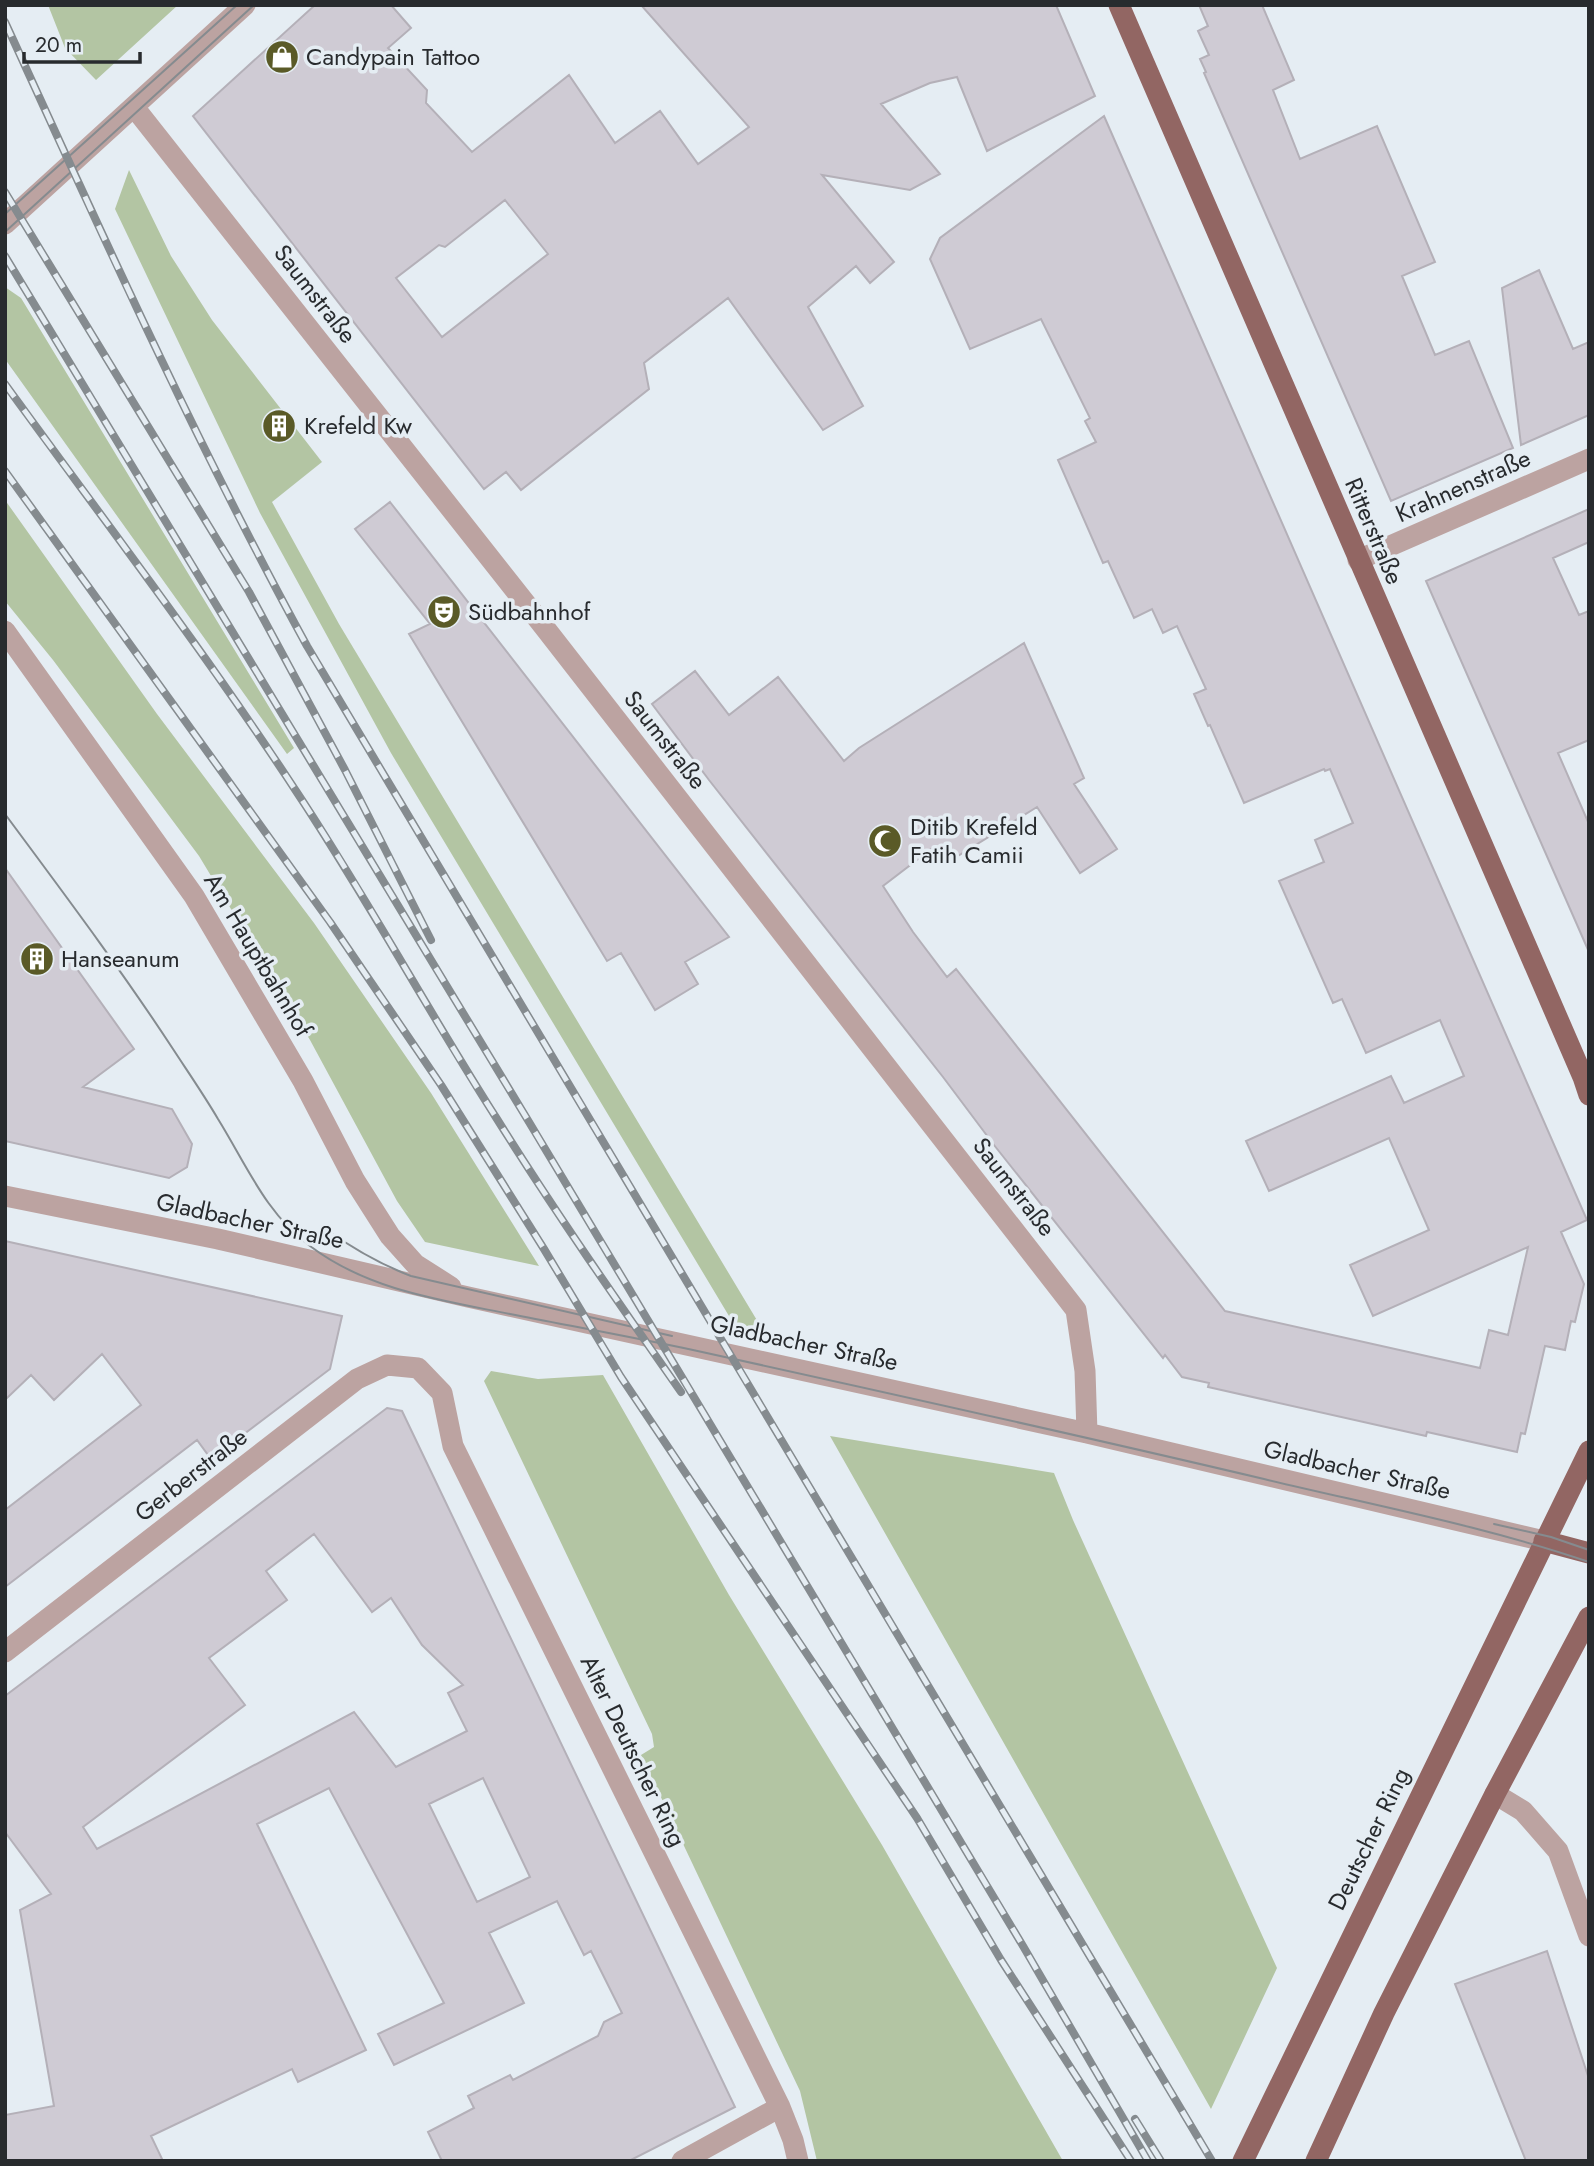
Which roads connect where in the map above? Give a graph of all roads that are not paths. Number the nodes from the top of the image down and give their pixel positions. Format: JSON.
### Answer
{"nodes":[{"id":1,"x":246,"y":5,"type":"edge"},
{"id":2,"x":1119,"y":5,"type":"edge"},
{"id":3,"x":134,"y":107,"type":"junction"},
{"id":4,"x":5,"y":224,"type":"edge"},
{"id":5,"x":1589,"y":459,"type":"edge"},
{"id":6,"x":1358,"y":560,"type":"junction"},
{"id":7,"x":5,"y":631,"type":"edge"},
{"id":8,"x":1587,"y":1087,"type":"edge"},
{"id":9,"x":5,"y":1196,"type":"edge"},
{"id":10,"x":468,"y":1297,"type":"junction"},
{"id":11,"x":418,"y":1368,"type":"joint"},
{"id":12,"x":1087,"y":1433,"type":"junction"},
{"id":13,"x":1589,"y":1451,"type":"edge"},
{"id":14,"x":1544,"y":1541,"type":"junction"},
{"id":15,"x":1589,"y":1553,"type":"edge"},
{"id":16,"x":1589,"y":1617,"type":"edge"},
{"id":17,"x":5,"y":1652,"type":"edge"},
{"id":18,"x":1495,"y":1794,"type":"junction"},
{"id":19,"x":1589,"y":1936,"type":"edge"},
{"id":20,"x":780,"y":2107,"type":"junction"},
{"id":21,"x":682,"y":2161,"type":"edge"},
{"id":22,"x":798,"y":2161,"type":"edge"},
{"id":23,"x":1243,"y":2161,"type":"edge"},
{"id":24,"x":1316,"y":2161,"type":"edge"}],
"edges":[{"from":1,"to":3,"type":"street"},
{"from":2,"to":6,"type":"main road","name":"Ritterstraße"},
{"from":3,"to":4,"type":"street"},
{"from":3,"to":12,"type":"street","name":"Saumstraße"},
{"from":5,"to":6,"type":"street","name":"Krahnenstraße"},
{"from":6,"to":8,"type":"main road","name":"Ritterstraße"},
{"from":7,"to":10,"type":"street","name":"Am Hauptbahnhof"},
{"from":9,"to":10,"type":"street","name":"Gladbacher Straße"},
{"from":10,"to":12,"type":"street","name":"Gladbacher Straße"},
{"from":11,"to":17,"type":"street","name":"Gerberstraße"},
{"from":11,"to":20,"type":"street","name":"Alter Deutscher Ring"},
{"from":12,"to":14,"type":"street","name":"Gladbacher Straße"},
{"from":13,"to":14,"type":"main road"},
{"from":14,"to":15,"type":"main road","name":"Gladbacher Straße"},
{"from":14,"to":23,"type":"main road","name":"Deutscher Ring"},
{"from":16,"to":18,"type":"main road"},
{"from":18,"to":19,"type":"street"},
{"from":18,"to":24,"type":"main road"},
{"from":20,"to":21,"type":"street"},
{"from":20,"to":22,"type":"street","name":"Alter Deutscher Ring"}]}
